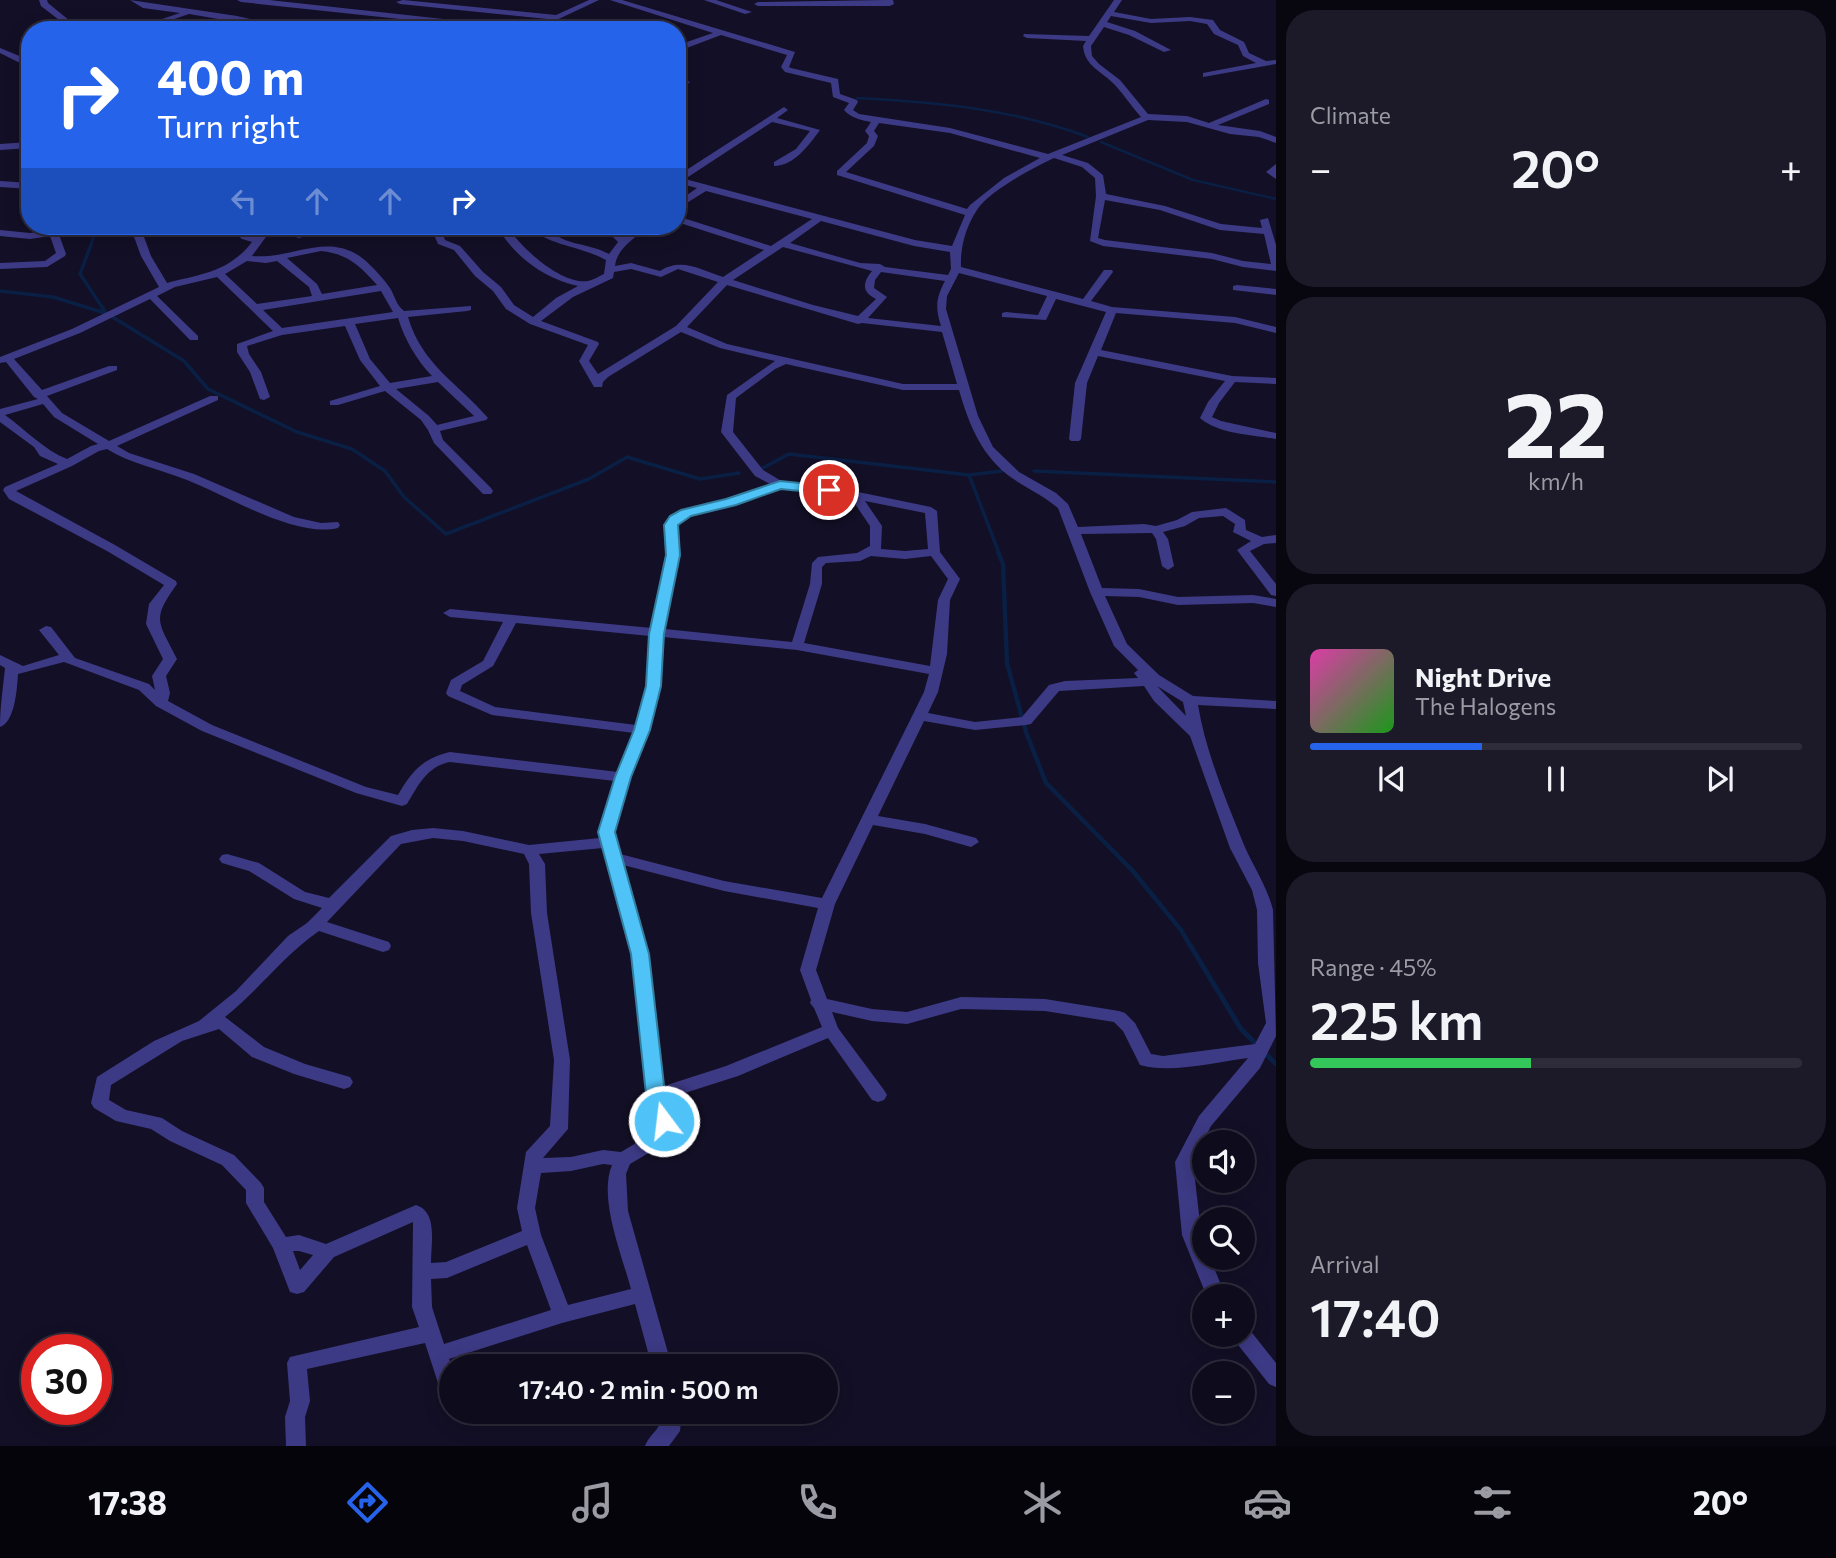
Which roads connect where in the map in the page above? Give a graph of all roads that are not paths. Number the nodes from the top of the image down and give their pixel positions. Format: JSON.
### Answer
{"nodes":[{"id":1,"x":43,"y":0,"type":"edge"},
{"id":2,"x":134,"y":0,"type":"edge"},
{"id":3,"x":241,"y":0,"type":"edge"},
{"id":4,"x":595,"y":0,"type":"edge"},
{"id":5,"x":614,"y":0,"type":"edge"},
{"id":6,"x":708,"y":0,"type":"edge"},
{"id":7,"x":770,"y":0,"type":"edge"},
{"id":8,"x":889,"y":0,"type":"edge"},
{"id":9,"x":1118,"y":0,"type":"edge"},
{"id":10,"x":401,"y":1,"type":"edge"},
{"id":11,"x":758,"y":4,"type":"junction"},
{"id":12,"x":734,"y":7,"type":"junction"},
{"id":13,"x":461,"y":9,"type":"junction"},
{"id":14,"x":193,"y":12,"type":"junction"},
{"id":15,"x":748,"y":12,"type":"dead end"},
{"id":16,"x":380,"y":17,"type":"junction"},
{"id":17,"x":1105,"y":18,"type":"junction"},
{"id":18,"x":546,"y":20,"type":"joint"},
{"id":19,"x":66,"y":21,"type":"edge"},
{"id":20,"x":163,"y":21,"type":"edge"},
{"id":21,"x":252,"y":21,"type":"edge"},
{"id":22,"x":419,"y":21,"type":"edge"},
{"id":23,"x":451,"y":21,"type":"edge"},
{"id":24,"x":681,"y":21,"type":"edge"},
{"id":25,"x":686,"y":23,"type":"edge"},
{"id":26,"x":719,"y":33,"type":"junction"},
{"id":27,"x":1027,"y":36,"type":"dead end"},
{"id":28,"x":1091,"y":39,"type":"junction"},
{"id":29,"x":686,"y":45,"type":"edge"},
{"id":30,"x":0,"y":50,"type":"edge"},
{"id":31,"x":1167,"y":50,"type":"dead end"},
{"id":32,"x":21,"y":60,"type":"edge"},
{"id":33,"x":1276,"y":62,"type":"edge"},
{"id":34,"x":1264,"y":64,"type":"junction"},
{"id":35,"x":1206,"y":75,"type":"dead end"},
{"id":36,"x":1266,"y":102,"type":"dead end"},
{"id":37,"x":784,"y":110,"type":"dead end"},
{"id":38,"x":769,"y":118,"type":"junction"},
{"id":39,"x":1148,"y":118,"type":"junction"},
{"id":40,"x":877,"y":120,"type":"junction"},
{"id":41,"x":1211,"y":125,"type":"junction"},
{"id":42,"x":1276,"y":132,"type":"edge"},
{"id":43,"x":1260,"y":134,"type":"junction"},
{"id":44,"x":1276,"y":139,"type":"edge"},
{"id":45,"x":21,"y":146,"type":"edge"},
{"id":46,"x":0,"y":147,"type":"edge"},
{"id":47,"x":1051,"y":156,"type":"junction"},
{"id":48,"x":777,"y":164,"type":"dead end"},
{"id":49,"x":1276,"y":166,"type":"edge"},
{"id":50,"x":686,"y":174,"type":"edge"},
{"id":51,"x":1276,"y":176,"type":"edge"},
{"id":52,"x":686,"y":183,"type":"edge"},
{"id":53,"x":0,"y":184,"type":"edge"},
{"id":54,"x":21,"y":185,"type":"edge"},
{"id":55,"x":704,"y":188,"type":"junction"},
{"id":56,"x":1101,"y":196,"type":"junction"},
{"id":57,"x":686,"y":200,"type":"edge"},
{"id":58,"x":968,"y":213,"type":"junction"},
{"id":59,"x":820,"y":218,"type":"junction"},
{"id":60,"x":1265,"y":220,"type":"dead end"},
{"id":61,"x":686,"y":222,"type":"edge"},
{"id":62,"x":1268,"y":232,"type":"junction"},
{"id":63,"x":0,"y":233,"type":"edge"},
{"id":64,"x":33,"y":235,"type":"edge"},
{"id":65,"x":54,"y":235,"type":"edge"},
{"id":66,"x":138,"y":235,"type":"edge"},
{"id":67,"x":243,"y":235,"type":"edge"},
{"id":68,"x":261,"y":235,"type":"edge"},
{"id":69,"x":438,"y":235,"type":"edge"},
{"id":70,"x":509,"y":235,"type":"edge"},
{"id":71,"x":549,"y":235,"type":"edge"},
{"id":72,"x":616,"y":235,"type":"edge"},
{"id":73,"x":631,"y":235,"type":"edge"},
{"id":74,"x":256,"y":240,"type":"junction"},
{"id":75,"x":623,"y":242,"type":"junction"},
{"id":76,"x":784,"y":244,"type":"junction"},
{"id":77,"x":770,"y":249,"type":"junction"},
{"id":78,"x":955,"y":250,"type":"junction"},
{"id":79,"x":245,"y":258,"type":"junction"},
{"id":80,"x":280,"y":258,"type":"junction"},
{"id":81,"x":611,"y":264,"type":"junction"},
{"id":82,"x":0,"y":266,"type":"edge"},
{"id":83,"x":880,"y":267,"type":"junction"},
{"id":84,"x":1276,"y":267,"type":"edge"},
{"id":85,"x":1108,"y":271,"type":"dead end"},
{"id":86,"x":219,"y":272,"type":"junction"},
{"id":87,"x":953,"y":274,"type":"junction"},
{"id":88,"x":725,"y":281,"type":"junction"},
{"id":89,"x":589,"y":284,"type":"junction"},
{"id":90,"x":384,"y":287,"type":"junction"},
{"id":91,"x":1237,"y":288,"type":"dead end"},
{"id":92,"x":164,"y":289,"type":"junction"},
{"id":93,"x":1276,"y":292,"type":"edge"},
{"id":94,"x":1053,"y":295,"type":"junction"},
{"id":95,"x":152,"y":296,"type":"junction"},
{"id":96,"x":318,"y":297,"type":"junction"},
{"id":97,"x":1085,"y":303,"type":"junction"},
{"id":98,"x":255,"y":308,"type":"junction"},
{"id":99,"x":467,"y":308,"type":"dead end"},
{"id":100,"x":1112,"y":310,"type":"junction"},
{"id":101,"x":402,"y":314,"type":"junction"},
{"id":102,"x":1006,"y":315,"type":"dead end"},
{"id":103,"x":858,"y":321,"type":"junction"},
{"id":104,"x":534,"y":322,"type":"junction"},
{"id":105,"x":349,"y":323,"type":"junction"},
{"id":106,"x":680,"y":328,"type":"junction"},
{"id":107,"x":945,"y":329,"type":"junction"},
{"id":108,"x":1276,"y":330,"type":"edge"},
{"id":109,"x":280,"y":332,"type":"junction"},
{"id":110,"x":194,"y":338,"type":"dead end"},
{"id":111,"x":1096,"y":352,"type":"junction"},
{"id":112,"x":5,"y":359,"type":"edge"},
{"id":113,"x":783,"y":361,"type":"junction"},
{"id":114,"x":113,"y":368,"type":"dead end"},
{"id":115,"x":441,"y":378,"type":"junction"},
{"id":116,"x":1232,"y":380,"type":"junction"},
{"id":117,"x":1276,"y":381,"type":"edge"},
{"id":118,"x":387,"y":387,"type":"junction"},
{"id":119,"x":963,"y":387,"type":"junction"},
{"id":120,"x":42,"y":397,"type":"junction"},
{"id":121,"x":264,"y":397,"type":"dead end"},
{"id":122,"x":214,"y":398,"type":"dead end"},
{"id":123,"x":334,"y":402,"type":"dead end"},
{"id":124,"x":2,"y":412,"type":"edge"},
{"id":125,"x":434,"y":429,"type":"junction"},
{"id":126,"x":1276,"y":436,"type":"edge"},
{"id":127,"x":1074,"y":439,"type":"dead end"},
{"id":128,"x":108,"y":445,"type":"junction"},
{"id":129,"x":68,"y":464,"type":"junction"},
{"id":130,"x":780,"y":485,"type":"junction"},
{"id":131,"x":488,"y":491,"type":"dead end"},
{"id":132,"x":855,"y":495,"type":"junction"},
{"id":133,"x":334,"y":525,"type":"dead end"},
{"id":134,"x":1156,"y":530,"type":"junction"},
{"id":135,"x":1072,"y":531,"type":"junction"},
{"id":136,"x":1276,"y":539,"type":"edge"},
{"id":137,"x":1261,"y":541,"type":"junction"},
{"id":138,"x":871,"y":552,"type":"junction"},
{"id":139,"x":934,"y":552,"type":"junction"},
{"id":140,"x":1168,"y":566,"type":"dead end"},
{"id":141,"x":1096,"y":592,"type":"junction"},
{"id":142,"x":1276,"y":592,"type":"edge"},
{"id":143,"x":1276,"y":603,"type":"edge"},
{"id":144,"x":450,"y":613,"type":"dead end"},
{"id":145,"x":512,"y":618,"type":"junction"},
{"id":146,"x":46,"y":630,"type":"dead end"},
{"id":147,"x":657,"y":634,"type":"junction"},
{"id":148,"x":797,"y":646,"type":"junction"},
{"id":149,"x":68,"y":657,"type":"junction"},
{"id":150,"x":1136,"y":662,"type":"junction"},
{"id":151,"x":6,"y":664,"type":"edge"},
{"id":152,"x":936,"y":671,"type":"junction"},
{"id":153,"x":1145,"y":682,"type":"junction"},
{"id":154,"x":1190,"y":700,"type":"junction"},
{"id":155,"x":161,"y":703,"type":"junction"},
{"id":156,"x":1276,"y":705,"type":"edge"},
{"id":157,"x":920,"y":716,"type":"junction"},
{"id":158,"x":0,"y":723,"type":"edge"},
{"id":159,"x":642,"y":730,"type":"junction"},
{"id":160,"x":1196,"y":734,"type":"junction"},
{"id":161,"x":623,"y":777,"type":"junction"},
{"id":162,"x":867,"y":819,"type":"junction"},
{"id":163,"x":971,"y":842,"type":"dead end"},
{"id":164,"x":529,"y":850,"type":"junction"},
{"id":165,"x":611,"y":850,"type":"junction"},
{"id":166,"x":227,"y":859,"type":"dead end"},
{"id":167,"x":333,"y":904,"type":"junction"},
{"id":168,"x":827,"y":904,"type":"junction"},
{"id":169,"x":316,"y":924,"type":"junction"},
{"id":170,"x":383,"y":946,"type":"dead end"},
{"id":171,"x":1271,"y":964,"type":"edge"},
{"id":172,"x":818,"y":1003,"type":"junction"},
{"id":173,"x":205,"y":1024,"type":"junction"},
{"id":174,"x":831,"y":1030,"type":"junction"},
{"id":175,"x":1258,"y":1050,"type":"junction"},
{"id":176,"x":344,"y":1082,"type":"dead end"},
{"id":177,"x":656,"y":1094,"type":"junction"},
{"id":178,"x":878,"y":1095,"type":"dead end"},
{"id":179,"x":623,"y":1159,"type":"junction"},
{"id":180,"x":531,"y":1170,"type":"junction"},
{"id":181,"x":532,"y":1235,"type":"junction"},
{"id":182,"x":281,"y":1245,"type":"junction"},
{"id":183,"x":327,"y":1252,"type":"junction"},
{"id":184,"x":422,"y":1271,"type":"junction"},
{"id":185,"x":1212,"y":1284,"type":"edge"},
{"id":186,"x":642,"y":1294,"type":"junction"},
{"id":187,"x":562,"y":1315,"type":"junction"},
{"id":188,"x":431,"y":1334,"type":"junction"},
{"id":189,"x":1251,"y":1347,"type":"edge"},
{"id":190,"x":438,"y":1354,"type":"junction"},
{"id":191,"x":658,"y":1354,"type":"edge"},
{"id":192,"x":439,"y":1357,"type":"edge"},
{"id":193,"x":1276,"y":1378,"type":"edge"},
{"id":194,"x":671,"y":1424,"type":"edge"},
{"id":195,"x":296,"y":1446,"type":"edge"},
{"id":196,"x":655,"y":1446,"type":"edge"}],
"edges":[{"from":1,"to":19,"type":"street"},
{"from":2,"to":14,"type":"street"},
{"from":3,"to":16,"type":"street"},
{"from":4,"to":18,"type":"street"},
{"from":5,"to":24,"type":"street"},
{"from":6,"to":12,"type":"street"},
{"from":7,"to":11,"type":"street"},
{"from":8,"to":11,"type":"street"},
{"from":9,"to":17,"type":"street"},
{"from":10,"to":13,"type":"street"},
{"from":10,"to":16,"type":"street"},
{"from":11,"to":12,"type":"street"},
{"from":12,"to":15,"type":"street"},
{"from":13,"to":18,"type":"street"},
{"from":13,"to":23,"type":"street"},
{"from":14,"to":20,"type":"street"},
{"from":14,"to":21,"type":"street"},
{"from":16,"to":22,"type":"street"},
{"from":17,"to":28,"type":"street"},
{"from":17,"to":31,"type":"street"},
{"from":17,"to":34,"type":"street"},
{"from":25,"to":26,"type":"street"},
{"from":26,"to":29,"type":"street"},
{"from":26,"to":40,"type":"street"},
{"from":27,"to":28,"type":"street"},
{"from":28,"to":39,"type":"street"},
{"from":30,"to":32,"type":"street"},
{"from":33,"to":34,"type":"street"},
{"from":34,"to":35,"type":"street"},
{"from":36,"to":41,"type":"street"},
{"from":37,"to":38,"type":"street"},
{"from":38,"to":48,"type":"street"},
{"from":38,"to":50,"type":"street"},
{"from":39,"to":41,"type":"street"},
{"from":39,"to":47,"type":"street"},
{"from":40,"to":47,"type":"street"},
{"from":40,"to":58,"type":"street"},
{"from":41,"to":43,"type":"street"},
{"from":42,"to":43,"type":"street"},
{"from":43,"to":44,"type":"street"},
{"from":45,"to":46,"type":"street"},
{"from":47,"to":56,"type":"street"},
{"from":47,"to":58,"type":"street"},
{"from":49,"to":51,"type":"street"},
{"from":52,"to":55,"type":"street"},
{"from":53,"to":54,"type":"street"},
{"from":55,"to":57,"type":"street"},
{"from":55,"to":59,"type":"street"},
{"from":56,"to":62,"type":"street"},
{"from":56,"to":84,"type":"street"},
{"from":58,"to":78,"type":"street"},
{"from":59,"to":76,"type":"street"},
{"from":59,"to":78,"type":"street"},
{"from":60,"to":62,"type":"street"},
{"from":61,"to":77,"type":"street"},
{"from":62,"to":84,"type":"street"},
{"from":63,"to":64,"type":"street"},
{"from":65,"to":82,"type":"street"},
{"from":66,"to":92,"type":"street"},
{"from":67,"to":74,"type":"street"},
{"from":68,"to":74,"type":"street"},
{"from":69,"to":104,"type":"street"},
{"from":70,"to":89,"type":"street"},
{"from":71,"to":81,"type":"street"},
{"from":72,"to":75,"type":"street"},
{"from":73,"to":75,"type":"street"},
{"from":74,"to":79,"type":"street"},
{"from":75,"to":81,"type":"street"},
{"from":76,"to":77,"type":"street"},
{"from":76,"to":83,"type":"street"},
{"from":77,"to":88,"type":"street"},
{"from":78,"to":87,"type":"street"},
{"from":79,"to":80,"type":"street"},
{"from":79,"to":86,"type":"street"},
{"from":80,"to":90,"type":"street"},
{"from":80,"to":96,"type":"street"},
{"from":81,"to":88,"type":"street"},
{"from":81,"to":89,"type":"street"},
{"from":83,"to":87,"type":"street"},
{"from":83,"to":103,"type":"street"},
{"from":85,"to":97,"type":"street"},
{"from":86,"to":92,"type":"street"},
{"from":86,"to":98,"type":"street"},
{"from":87,"to":94,"type":"street"},
{"from":87,"to":107,"type":"street"},
{"from":88,"to":103,"type":"street"},
{"from":88,"to":106,"type":"street"},
{"from":89,"to":104,"type":"street"},
{"from":90,"to":96,"type":"street"},
{"from":90,"to":101,"type":"street"},
{"from":91,"to":93,"type":"street"},
{"from":92,"to":95,"type":"street"},
{"from":94,"to":97,"type":"street"},
{"from":94,"to":102,"type":"street"},
{"from":95,"to":110,"type":"street"},
{"from":95,"to":112,"type":"street"},
{"from":96,"to":98,"type":"street"},
{"from":97,"to":100,"type":"street"},
{"from":98,"to":109,"type":"street"},
{"from":99,"to":101,"type":"street"},
{"from":100,"to":108,"type":"street"},
{"from":100,"to":111,"type":"street"},
{"from":101,"to":105,"type":"street"},
{"from":101,"to":115,"type":"street"},
{"from":103,"to":107,"type":"street"},
{"from":104,"to":106,"type":"street"},
{"from":105,"to":109,"type":"street"},
{"from":105,"to":118,"type":"street"},
{"from":106,"to":113,"type":"street"},
{"from":107,"to":119,"type":"street"},
{"from":109,"to":121,"type":"street"},
{"from":111,"to":116,"type":"street"},
{"from":111,"to":127,"type":"street"},
{"from":112,"to":120,"type":"street"},
{"from":113,"to":119,"type":"street"},
{"from":113,"to":130,"type":"street"},
{"from":114,"to":120,"type":"street"},
{"from":115,"to":118,"type":"street"},
{"from":115,"to":125,"type":"street"},
{"from":116,"to":117,"type":"street"},
{"from":116,"to":126,"type":"street"},
{"from":118,"to":123,"type":"street"},
{"from":118,"to":125,"type":"street"},
{"from":119,"to":135,"type":"street"},
{"from":120,"to":124,"type":"street"},
{"from":120,"to":128,"type":"street"},
{"from":122,"to":128,"type":"street"},
{"from":124,"to":129,"type":"street"},
{"from":125,"to":131,"type":"street"},
{"from":128,"to":129,"type":"street"},
{"from":128,"to":133,"type":"street"},
{"from":129,"to":155,"type":"street"},
{"from":130,"to":132,"type":"street"},
{"from":130,"to":147,"type":"street"},
{"from":132,"to":138,"type":"street"},
{"from":132,"to":139,"type":"street"},
{"from":134,"to":135,"type":"street"},
{"from":134,"to":137,"type":"street"},
{"from":134,"to":140,"type":"street"},
{"from":135,"to":141,"type":"street"},
{"from":136,"to":137,"type":"street"},
{"from":137,"to":142,"type":"street"},
{"from":138,"to":139,"type":"street"},
{"from":138,"to":148,"type":"street"},
{"from":139,"to":152,"type":"street"},
{"from":141,"to":143,"type":"street"},
{"from":141,"to":150,"type":"street"},
{"from":144,"to":145,"type":"street"},
{"from":145,"to":147,"type":"street"},
{"from":145,"to":159,"type":"street"},
{"from":146,"to":149,"type":"street"},
{"from":147,"to":148,"type":"street"},
{"from":147,"to":159,"type":"street"},
{"from":148,"to":152,"type":"street"},
{"from":149,"to":151,"type":"street"},
{"from":149,"to":155,"type":"street"},
{"from":150,"to":153,"type":"street"},
{"from":150,"to":154,"type":"street"},
{"from":151,"to":158,"type":"street"},
{"from":152,"to":157,"type":"street"},
{"from":153,"to":157,"type":"street"},
{"from":153,"to":160,"type":"street"},
{"from":154,"to":156,"type":"street"},
{"from":154,"to":160,"type":"street"},
{"from":155,"to":161,"type":"street"},
{"from":157,"to":162,"type":"street"},
{"from":159,"to":161,"type":"street"},
{"from":160,"to":171,"type":"street"},
{"from":161,"to":165,"type":"street"},
{"from":162,"to":163,"type":"street"},
{"from":162,"to":168,"type":"street"},
{"from":164,"to":165,"type":"street"},
{"from":164,"to":167,"type":"street"},
{"from":164,"to":180,"type":"street"},
{"from":165,"to":168,"type":"street"},
{"from":165,"to":177,"type":"street"},
{"from":166,"to":167,"type":"street"},
{"from":167,"to":169,"type":"street"},
{"from":168,"to":172,"type":"street"},
{"from":169,"to":170,"type":"street"},
{"from":169,"to":173,"type":"street"},
{"from":171,"to":175,"type":"street"},
{"from":172,"to":174,"type":"street"},
{"from":172,"to":175,"type":"street"},
{"from":173,"to":176,"type":"street"},
{"from":173,"to":182,"type":"street"},
{"from":174,"to":177,"type":"street"},
{"from":174,"to":178,"type":"street"},
{"from":175,"to":185,"type":"street"},
{"from":177,"to":179,"type":"street"},
{"from":179,"to":180,"type":"street"},
{"from":179,"to":186,"type":"street"},
{"from":180,"to":181,"type":"street"},
{"from":181,"to":184,"type":"street"},
{"from":181,"to":187,"type":"street"},
{"from":182,"to":183,"type":"street"},
{"from":182,"to":183,"type":"street"},
{"from":183,"to":184,"type":"street"},
{"from":184,"to":188,"type":"street"},
{"from":186,"to":187,"type":"street"},
{"from":186,"to":191,"type":"street"},
{"from":187,"to":190,"type":"street"},
{"from":188,"to":190,"type":"street"},
{"from":188,"to":195,"type":"street"},
{"from":189,"to":193,"type":"street"},
{"from":190,"to":192,"type":"street"},
{"from":194,"to":196,"type":"street"}]}
